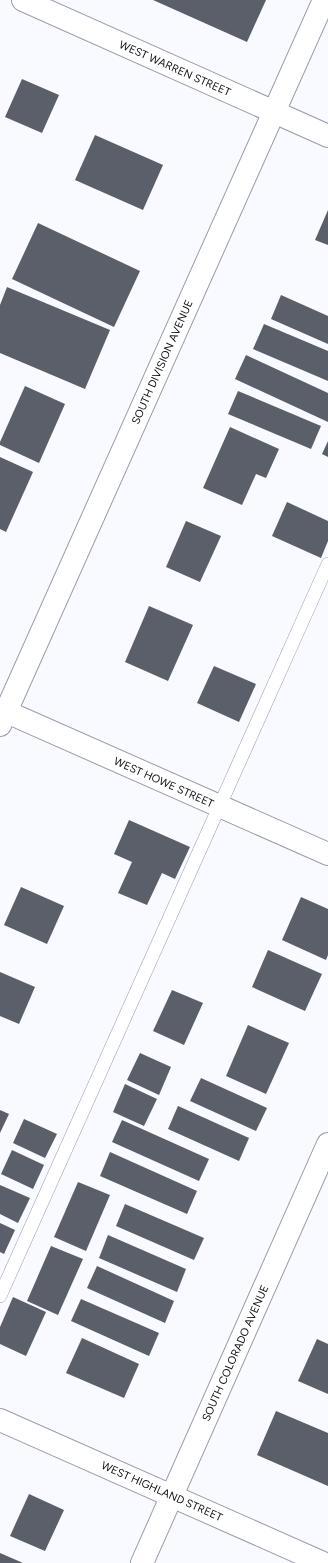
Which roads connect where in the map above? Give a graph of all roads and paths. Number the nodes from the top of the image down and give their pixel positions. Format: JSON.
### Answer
{"nodes":[{"id":1,"x":23,"y":0,"type":"edge"},
{"id":2,"x":324,"y":0,"type":"edge"},
{"id":3,"x":274,"y":112,"type":"junction"},
{"id":4,"x":328,"y":136,"type":"edge"},
{"id":5,"x":328,"y":564,"type":"edge"},
{"id":6,"x":2,"y":715,"type":"edge"},
{"id":7,"x":220,"y":806,"type":"junction"},
{"id":8,"x":328,"y":854,"type":"edge"},
{"id":9,"x":328,"y":1144,"type":"edge"},
{"id":10,"x":0,"y":1296,"type":"edge"},
{"id":11,"x":0,"y":1420,"type":"edge"},
{"id":12,"x":172,"y":1496,"type":"junction"},
{"id":13,"x":142,"y":1563,"type":"edge"},
{"id":14,"x":323,"y":1563,"type":"edge"}],
"edges":[{"from":1,"to":3,"type":"street","name":"WEST WARREN STREET"},
{"from":2,"to":3,"type":"street","name":"SOUTH DIVISION AVENUE"},
{"from":3,"to":4,"type":"street","name":"WEST WARREN STREET"},
{"from":3,"to":6,"type":"street","name":"SOUTH DIVISION AVENUE"},
{"from":5,"to":7,"type":"lane"},
{"from":6,"to":7,"type":"street","name":"WEST HOWE STREET"},
{"from":7,"to":8,"type":"street","name":"WEST HOWE STREET"},
{"from":7,"to":10,"type":"lane"},
{"from":9,"to":12,"type":"street","name":"SOUTH COLORADO AVENUE"},
{"from":11,"to":12,"type":"street","name":"WEST HIGHLAND STREET"},
{"from":12,"to":13,"type":"street","name":"SOUTH COLORADO AVENUE"},
{"from":12,"to":14,"type":"street","name":"WEST HIGHLAND STREET"}]}
